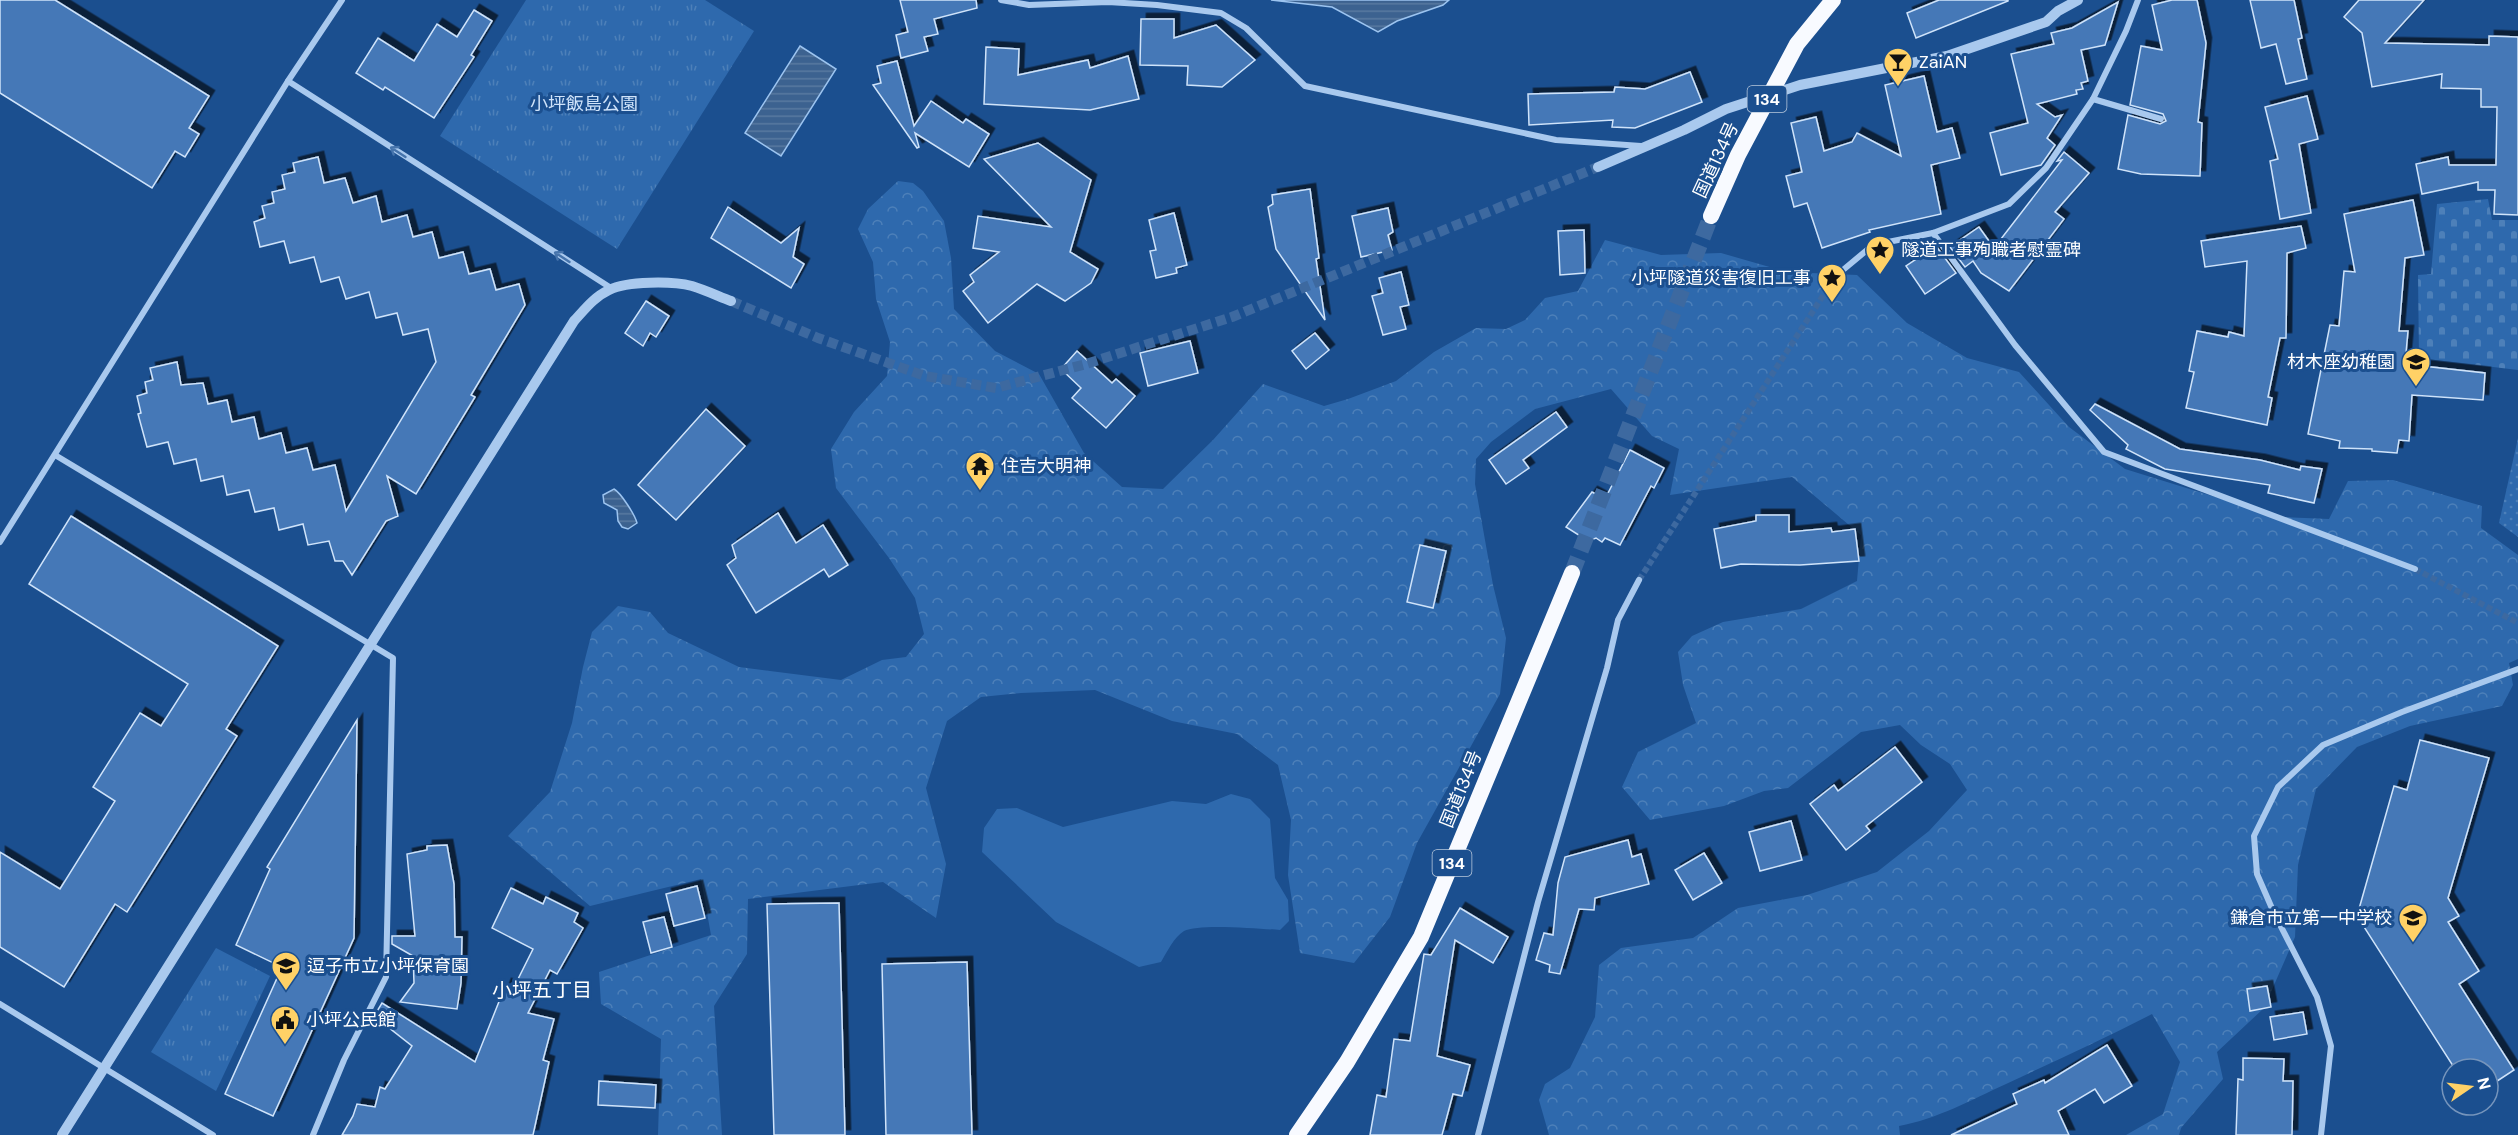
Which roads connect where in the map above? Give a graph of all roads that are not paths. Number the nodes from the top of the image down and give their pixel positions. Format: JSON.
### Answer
{"nodes":[{"id":1,"x":342,"y":0,"type":"edge"},
{"id":2,"x":1001,"y":0,"type":"edge"},
{"id":3,"x":1833,"y":0,"type":"edge"},
{"id":4,"x":2078,"y":0,"type":"edge"},
{"id":5,"x":2138,"y":0,"type":"edge"},
{"id":6,"x":288,"y":81,"type":"junction"},
{"id":7,"x":2093,"y":99,"type":"junction"},
{"id":8,"x":2161,"y":119,"type":"dead end"},
{"id":9,"x":1647,"y":146,"type":"junction"},
{"id":10,"x":1598,"y":167,"type":"tunnel mouth"},
{"id":11,"x":1711,"y":216,"type":"tunnel mouth"},
{"id":12,"x":1933,"y":233,"type":"junction"},
{"id":13,"x":611,"y":288,"type":"junction"},
{"id":14,"x":1828,"y":288,"type":"tunnel mouth"},
{"id":15,"x":731,"y":301,"type":"tunnel mouth"},
{"id":16,"x":55,"y":455,"type":"junction"},
{"id":17,"x":0,"y":542,"type":"edge"},
{"id":18,"x":2415,"y":569,"type":"tunnel mouth"},
{"id":19,"x":1572,"y":573,"type":"tunnel mouth"},
{"id":20,"x":1639,"y":580,"type":"tunnel mouth"},
{"id":21,"x":369,"y":646,"type":"junction"},
{"id":22,"x":2518,"y":669,"type":"edge"},
{"id":23,"x":0,"y":1004,"type":"edge"},
{"id":24,"x":104,"y":1068,"type":"junction"},
{"id":25,"x":62,"y":1135,"type":"edge"},
{"id":26,"x":213,"y":1135,"type":"edge"},
{"id":27,"x":313,"y":1135,"type":"edge"},
{"id":28,"x":1297,"y":1135,"type":"edge"},
{"id":29,"x":1478,"y":1135,"type":"edge"},
{"id":30,"x":2321,"y":1135,"type":"edge"}],
"edges":[{"from":1,"to":6,"type":"street"},
{"from":2,"to":9,"type":"street"},
{"from":3,"to":11,"type":"highway","name":"国道134号","number":"134"},
{"from":4,"to":9,"type":"street"},
{"from":5,"to":7,"type":"street"},
{"from":13,"to":6,"type":"street","one_way":true},
{"from":6,"to":16,"type":"street"},
{"from":7,"to":8,"type":"street"},
{"from":7,"to":12,"type":"street"},
{"from":9,"to":10,"type":"street"},
{"from":12,"to":14,"type":"street"},
{"from":12,"to":18,"type":"street"},
{"from":13,"to":15,"type":"street"},
{"from":13,"to":21,"type":"street"},
{"from":16,"to":17,"type":"street"},
{"from":16,"to":21,"type":"street"},
{"from":19,"to":28,"type":"highway","name":"国道134号","number":"134"},
{"from":20,"to":29,"type":"street"},
{"from":21,"to":24,"type":"street"},
{"from":21,"to":27,"type":"street"},
{"from":22,"to":30,"type":"street"},
{"from":23,"to":24,"type":"street"},
{"from":24,"to":25,"type":"street"},
{"from":24,"to":26,"type":"street"}]}
